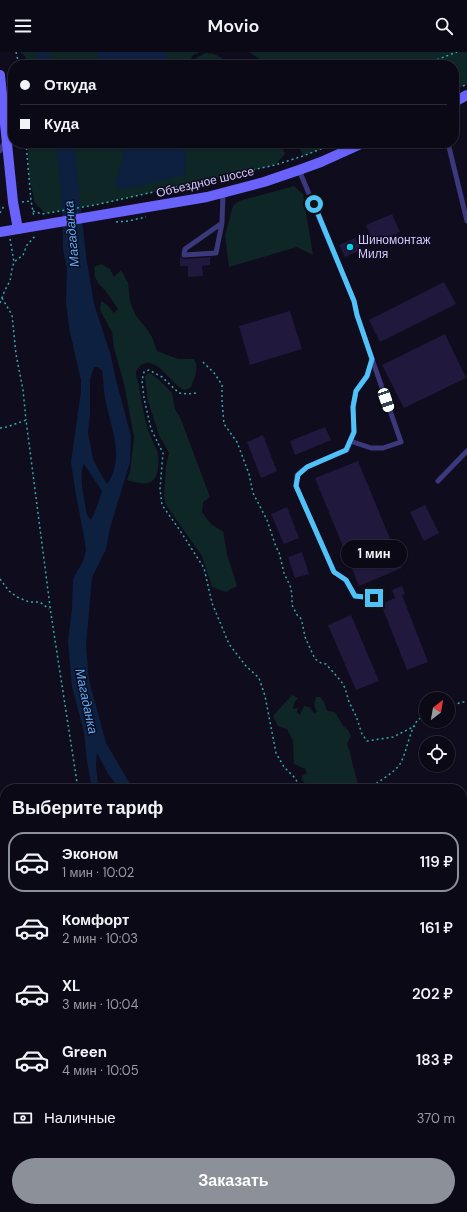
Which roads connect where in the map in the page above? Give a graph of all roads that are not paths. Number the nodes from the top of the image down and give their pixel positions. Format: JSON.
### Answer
{"nodes":[{"id":1,"x":0,"y":75,"type":"edge"},
{"id":2,"x":6,"y":139,"type":"junction"},
{"id":3,"x":352,"y":148,"type":"edge"},
{"id":4,"x":449,"y":148,"type":"edge"},
{"id":5,"x":0,"y":151,"type":"edge"},
{"id":6,"x":300,"y":170,"type":"junction"},
{"id":7,"x":223,"y":193,"type":"junction"},
{"id":8,"x":467,"y":221,"type":"edge"},
{"id":9,"x":222,"y":223,"type":"junction"},
{"id":10,"x":18,"y":229,"type":"junction"},
{"id":11,"x":0,"y":232,"type":"edge"},
{"id":12,"x":372,"y":359,"type":"junction"},
{"id":13,"x":350,"y":441,"type":"junction"},
{"id":14,"x":467,"y":451,"type":"edge"},
{"id":15,"x":438,"y":481,"type":"dead end"},
{"id":16,"x":374,"y":598,"type":"dead end"}],
"edges":[{"from":1,"to":2,"type":"street"},
{"from":2,"to":5,"type":"lane"},
{"from":2,"to":10,"type":"street"},
{"from":3,"to":6,"type":"street","name":"Объездное шоссе"},
{"from":4,"to":8,"type":"lane"},
{"from":6,"to":7,"type":"street","name":"Объездное шоссе"},
{"from":6,"to":12,"type":"lane"},
{"from":7,"to":9,"type":"lane"},
{"from":7,"to":10,"type":"street","name":"Объездное шоссе"},
{"from":9,"to":9,"type":"lane"},
{"from":10,"to":11,"type":"street","name":"Объездное шоссе"},
{"from":12,"to":13,"type":"lane"},
{"from":12,"to":13,"type":"lane"},
{"from":13,"to":16,"type":"lane"},
{"from":14,"to":15,"type":"lane"}]}
